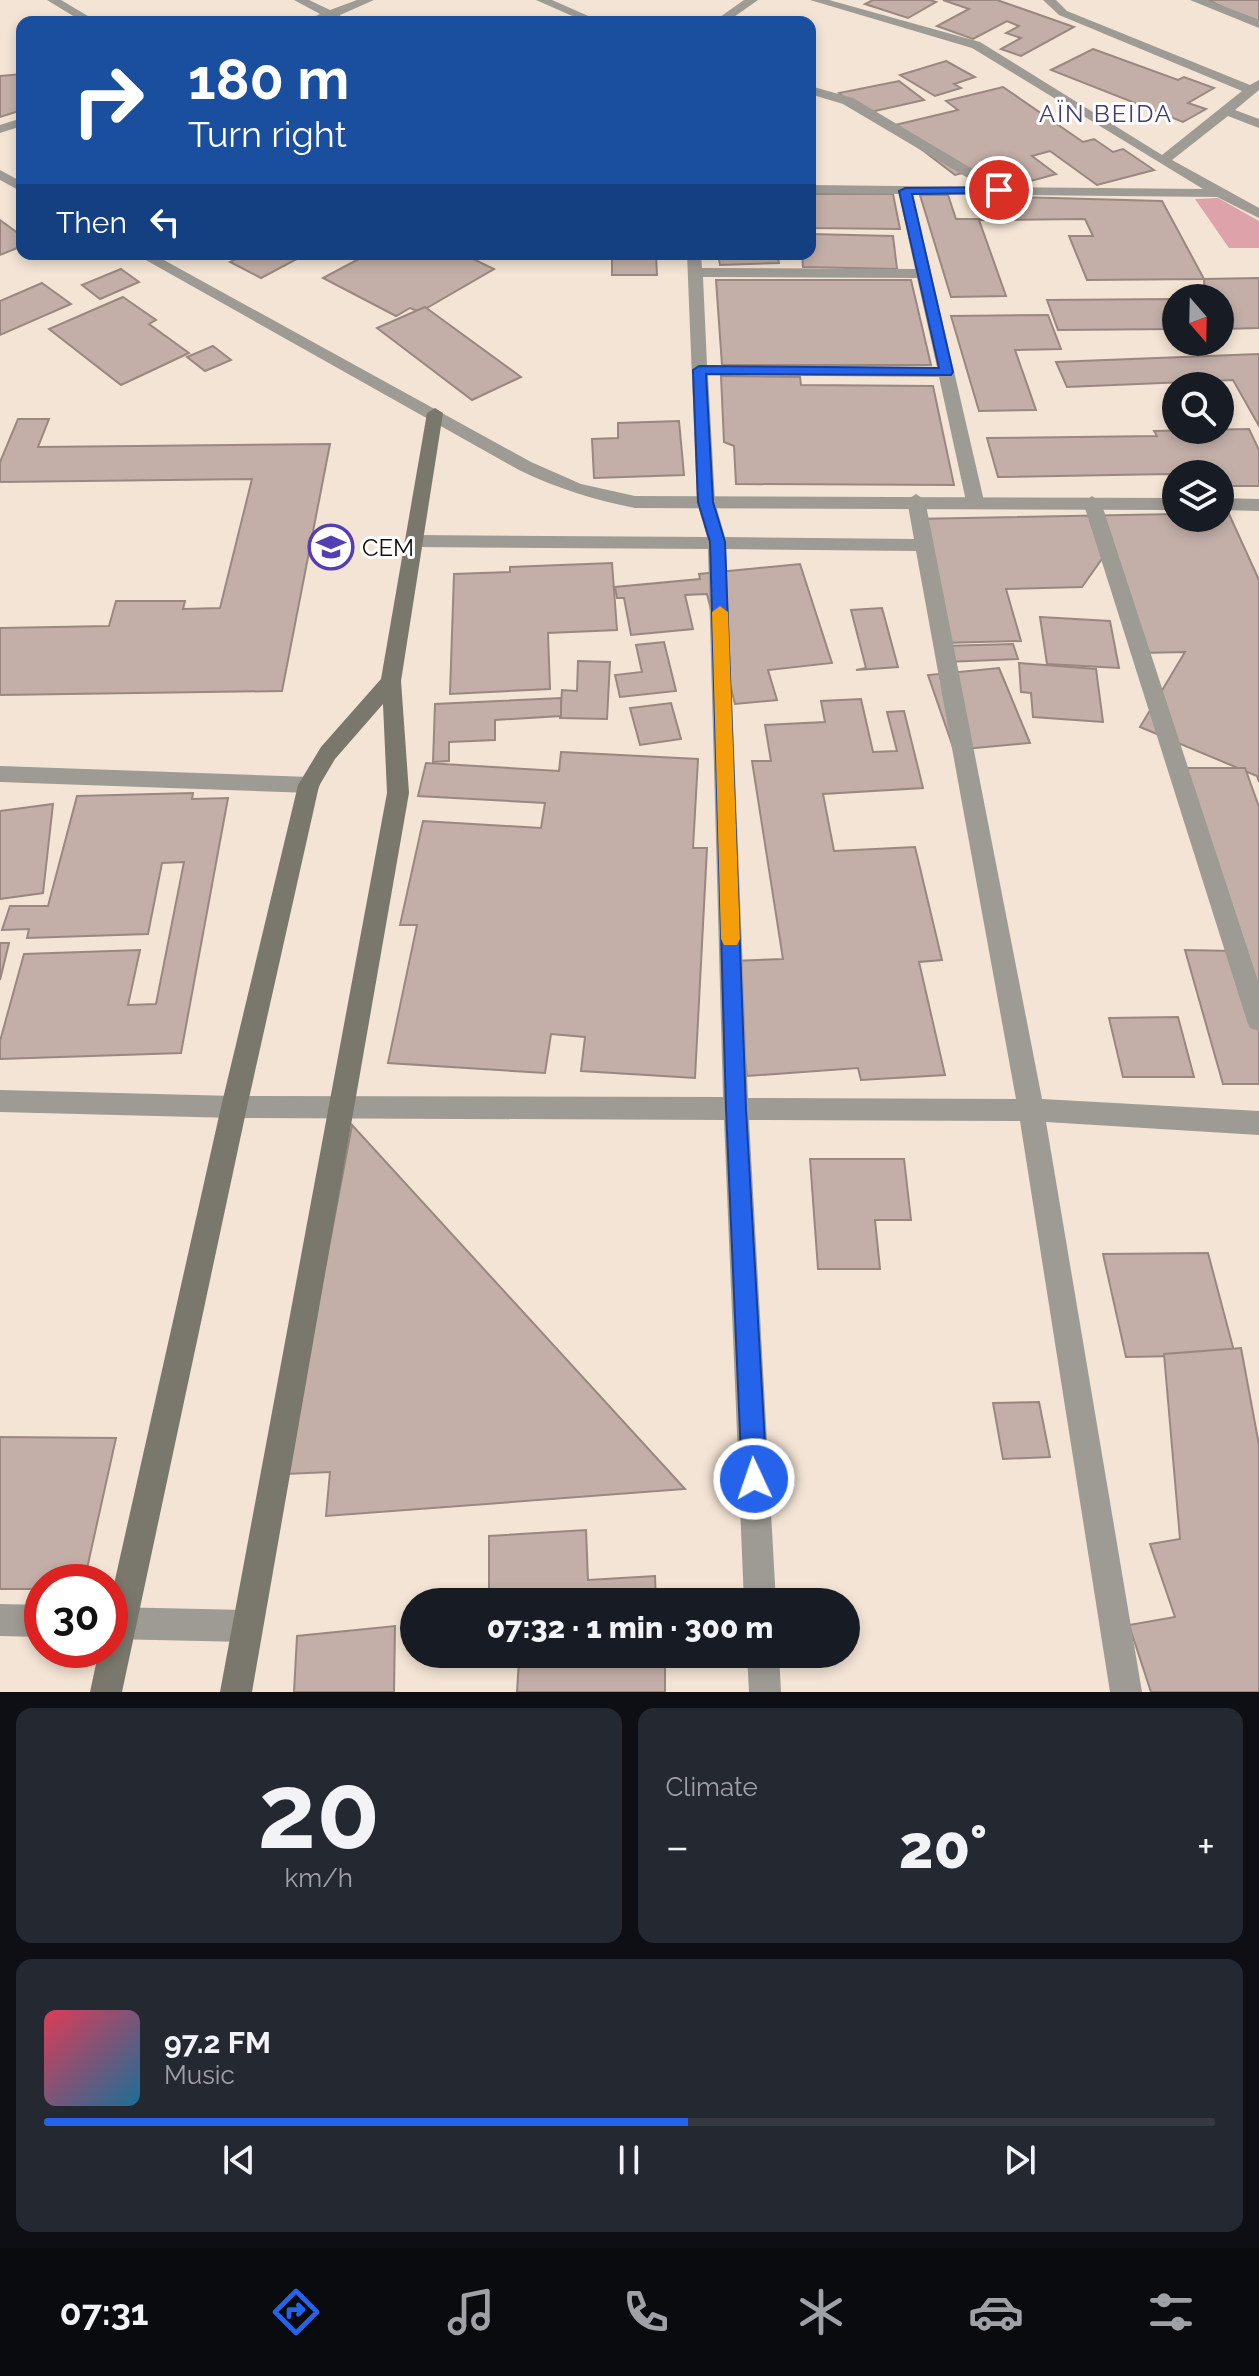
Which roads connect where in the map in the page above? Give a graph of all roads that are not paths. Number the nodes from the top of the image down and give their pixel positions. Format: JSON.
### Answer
{"nodes":[{"id":1,"x":53,"y":0,"type":"edge"},
{"id":2,"x":300,"y":0,"type":"edge"},
{"id":3,"x":368,"y":0,"type":"edge"},
{"id":4,"x":542,"y":0,"type":"edge"},
{"id":5,"x":752,"y":0,"type":"edge"},
{"id":6,"x":816,"y":0,"type":"edge"},
{"id":7,"x":1049,"y":0,"type":"edge"},
{"id":8,"x":1196,"y":0,"type":"edge"},
{"id":9,"x":330,"y":15,"type":"junction"},
{"id":10,"x":81,"y":16,"type":"edge"},
{"id":11,"x":327,"y":16,"type":"edge"},
{"id":12,"x":581,"y":16,"type":"edge"},
{"id":13,"x":728,"y":16,"type":"edge"},
{"id":14,"x":1259,"y":24,"type":"edge"},
{"id":15,"x":1255,"y":87,"type":"edge"},
{"id":16,"x":816,"y":92,"type":"edge"},
{"id":17,"x":1225,"y":110,"type":"junction"},
{"id":18,"x":1259,"y":124,"type":"edge"},
{"id":19,"x":1163,"y":161,"type":"junction"},
{"id":20,"x":816,"y":189,"type":"edge"},
{"id":21,"x":999,"y":190,"type":"junction"},
{"id":22,"x":905,"y":191,"type":"junction"},
{"id":23,"x":1220,"y":193,"type":"junction"},
{"id":24,"x":1259,"y":214,"type":"edge"},
{"id":25,"x":153,"y":260,"type":"edge"},
{"id":26,"x":694,"y":260,"type":"edge"},
{"id":27,"x":695,"y":272,"type":"junction"},
{"id":28,"x":924,"y":274,"type":"junction"},
{"id":29,"x":699,"y":370,"type":"junction"},
{"id":30,"x":946,"y":372,"type":"junction"},
{"id":31,"x":435,"y":413,"type":"junction"},
{"id":32,"x":916,"y":500,"type":"junction"},
{"id":33,"x":975,"y":501,"type":"junction"},
{"id":34,"x":706,"y":502,"type":"junction"},
{"id":35,"x":1092,"y":502,"type":"junction"},
{"id":36,"x":1162,"y":504,"type":"edge"},
{"id":37,"x":1234,"y":504,"type":"edge"},
{"id":38,"x":1259,"y":505,"type":"edge"},
{"id":39,"x":413,"y":541,"type":"junction"},
{"id":40,"x":717,"y":542,"type":"junction"},
{"id":41,"x":925,"y":545,"type":"junction"},
{"id":42,"x":391,"y":681,"type":"junction"},
{"id":43,"x":0,"y":774,"type":"edge"},
{"id":44,"x":309,"y":785,"type":"junction"},
{"id":45,"x":1259,"y":1021,"type":"edge"},
{"id":46,"x":0,"y":1101,"type":"edge"},
{"id":47,"x":234,"y":1107,"type":"junction"},
{"id":48,"x":340,"y":1108,"type":"junction"},
{"id":49,"x":736,"y":1109,"type":"junction"},
{"id":50,"x":1031,"y":1110,"type":"junction"},
{"id":51,"x":1259,"y":1123,"type":"edge"},
{"id":52,"x":128,"y":1571,"type":"edge"},
{"id":53,"x":759,"y":1588,"type":"edge"},
{"id":54,"x":0,"y":1620,"type":"edge"},
{"id":55,"x":24,"y":1621,"type":"edge"},
{"id":56,"x":128,"y":1623,"type":"edge"},
{"id":57,"x":247,"y":1626,"type":"junction"},
{"id":58,"x":109,"y":1668,"type":"edge"},
{"id":59,"x":764,"y":1668,"type":"edge"},
{"id":60,"x":106,"y":1692,"type":"edge"},
{"id":61,"x":236,"y":1692,"type":"edge"},
{"id":62,"x":765,"y":1692,"type":"edge"},
{"id":63,"x":1126,"y":1692,"type":"edge"}],
"edges":[{"from":1,"to":10,"type":"street"},
{"from":2,"to":9,"type":"street"},
{"from":3,"to":9,"type":"street"},
{"from":4,"to":12,"type":"street"},
{"from":5,"to":13,"type":"street"},
{"from":6,"to":19,"type":"street"},
{"from":7,"to":15,"type":"street"},
{"from":8,"to":14,"type":"street"},
{"from":9,"to":11,"type":"street"},
{"from":15,"to":17,"type":"street"},
{"from":16,"to":21,"type":"street"},
{"from":17,"to":18,"type":"street"},
{"from":17,"to":19,"type":"street"},
{"from":19,"to":23,"type":"street"},
{"from":20,"to":22,"type":"street"},
{"from":21,"to":22,"type":"street"},
{"from":21,"to":23,"type":"street"},
{"from":22,"to":28,"type":"street"},
{"from":23,"to":24,"type":"street"},
{"from":25,"to":31,"type":"street"},
{"from":26,"to":27,"type":"street"},
{"from":27,"to":28,"type":"street"},
{"from":27,"to":29,"type":"street"},
{"from":28,"to":30,"type":"street"},
{"from":29,"to":30,"type":"street"},
{"from":29,"to":34,"type":"street"},
{"from":30,"to":33,"type":"street"},
{"from":31,"to":34,"type":"street"},
{"from":31,"to":39,"type":"main road"},
{"from":32,"to":33,"type":"street"},
{"from":32,"to":34,"type":"street"},
{"from":32,"to":41,"type":"street"},
{"from":33,"to":35,"type":"street"},
{"from":34,"to":40,"type":"street"},
{"from":35,"to":36,"type":"street"},
{"from":35,"to":45,"type":"street"},
{"from":37,"to":38,"type":"street"},
{"from":39,"to":40,"type":"street"},
{"from":39,"to":42,"type":"main road"},
{"from":40,"to":41,"type":"street"},
{"from":40,"to":49,"type":"street"},
{"from":41,"to":50,"type":"street"},
{"from":42,"to":44,"type":"main road"},
{"from":42,"to":48,"type":"main road"},
{"from":43,"to":44,"type":"street"},
{"from":44,"to":47,"type":"main road"},
{"from":46,"to":47,"type":"street"},
{"from":47,"to":48,"type":"street"},
{"from":47,"to":52,"type":"main road"},
{"from":48,"to":49,"type":"street"},
{"from":48,"to":57,"type":"main road"},
{"from":49,"to":50,"type":"street"},
{"from":49,"to":53,"type":"street"},
{"from":50,"to":51,"type":"street"},
{"from":50,"to":63,"type":"street"},
{"from":54,"to":55,"type":"street"},
{"from":56,"to":57,"type":"street"},
{"from":57,"to":61,"type":"main road"},
{"from":58,"to":60,"type":"main road"},
{"from":59,"to":62,"type":"street"}]}
